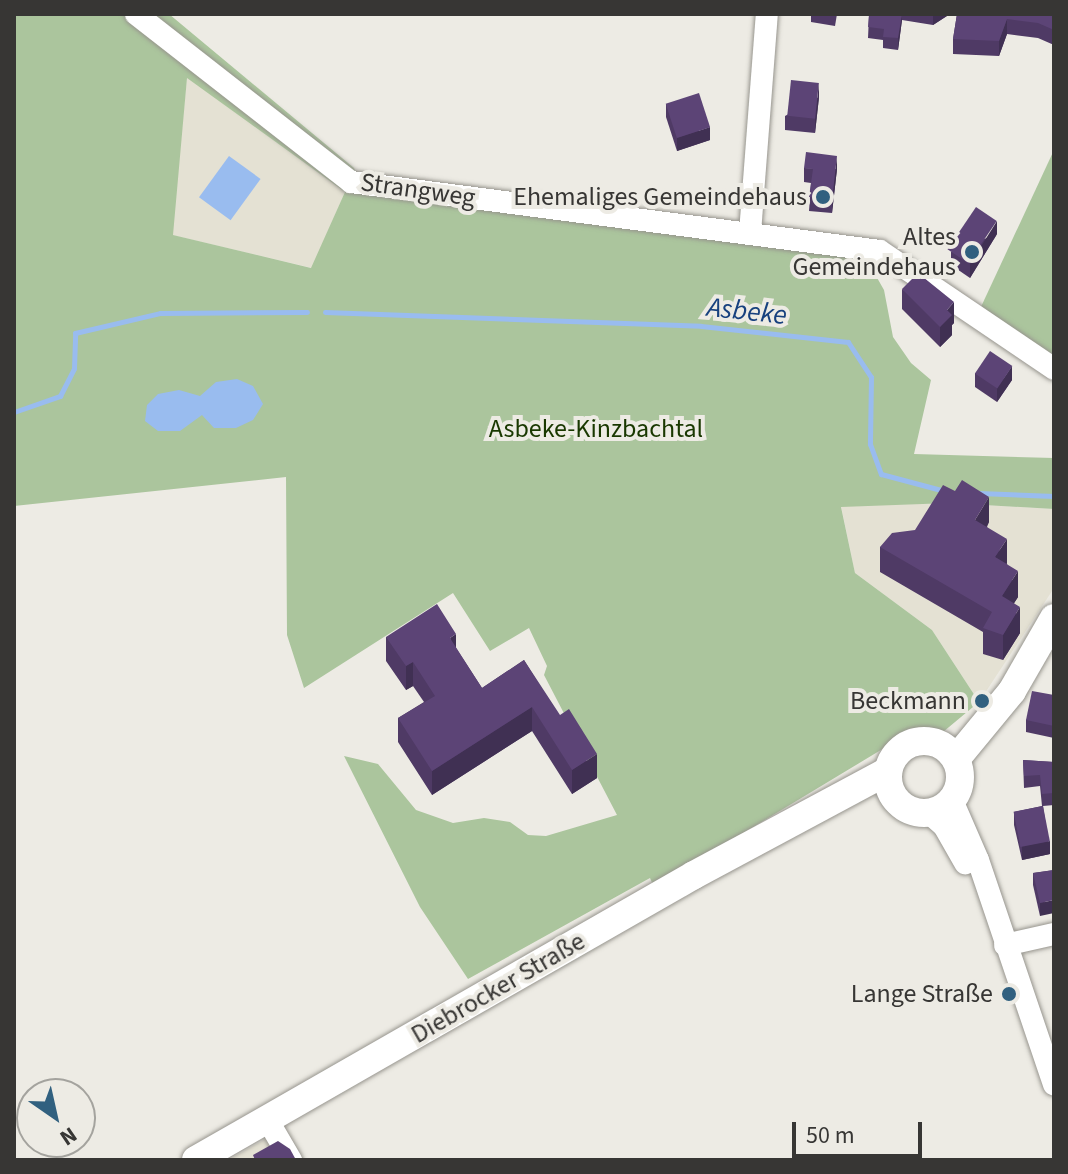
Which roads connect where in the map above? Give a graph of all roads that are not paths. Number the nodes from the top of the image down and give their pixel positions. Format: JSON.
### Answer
{"nodes":[{"id":1,"x":136,"y":14,"type":"edge"},
{"id":2,"x":767,"y":14,"type":"edge"},
{"id":3,"x":750,"y":233,"type":"junction"},
{"id":4,"x":1054,"y":369,"type":"edge"},
{"id":5,"x":1054,"y":618,"type":"edge"},
{"id":6,"x":948,"y":752,"type":"junction"},
{"id":7,"x":891,"y":784,"type":"junction"},
{"id":8,"x":940,"y":806,"type":"junction"},
{"id":9,"x":1054,"y":934,"type":"edge"},
{"id":10,"x":1005,"y":945,"type":"junction"},
{"id":11,"x":1054,"y":1084,"type":"edge"},
{"id":12,"x":267,"y":1119,"type":"junction"},
{"id":13,"x":283,"y":1157,"type":"edge"},
{"id":14,"x":196,"y":1160,"type":"edge"}],
"edges":[{"from":1,"to":3,"type":"street","name":"Strangweg"},
{"from":2,"to":3,"type":"street"},
{"from":3,"to":4,"type":"street","name":"Strangweg"},
{"from":5,"to":6,"type":"main road"},
{"from":6,"to":7,"type":"main road"},
{"from":6,"to":8,"type":"main road"},
{"from":7,"to":8,"type":"main road"},
{"from":7,"to":12,"type":"main road","name":"Diebrocker Straße"},
{"from":8,"to":10,"type":"street"},
{"from":9,"to":10,"type":"street"},
{"from":10,"to":11,"type":"street"},
{"from":12,"to":13,"type":"street"},
{"from":12,"to":14,"type":"main road","name":"Diebrocker Straße"}]}
